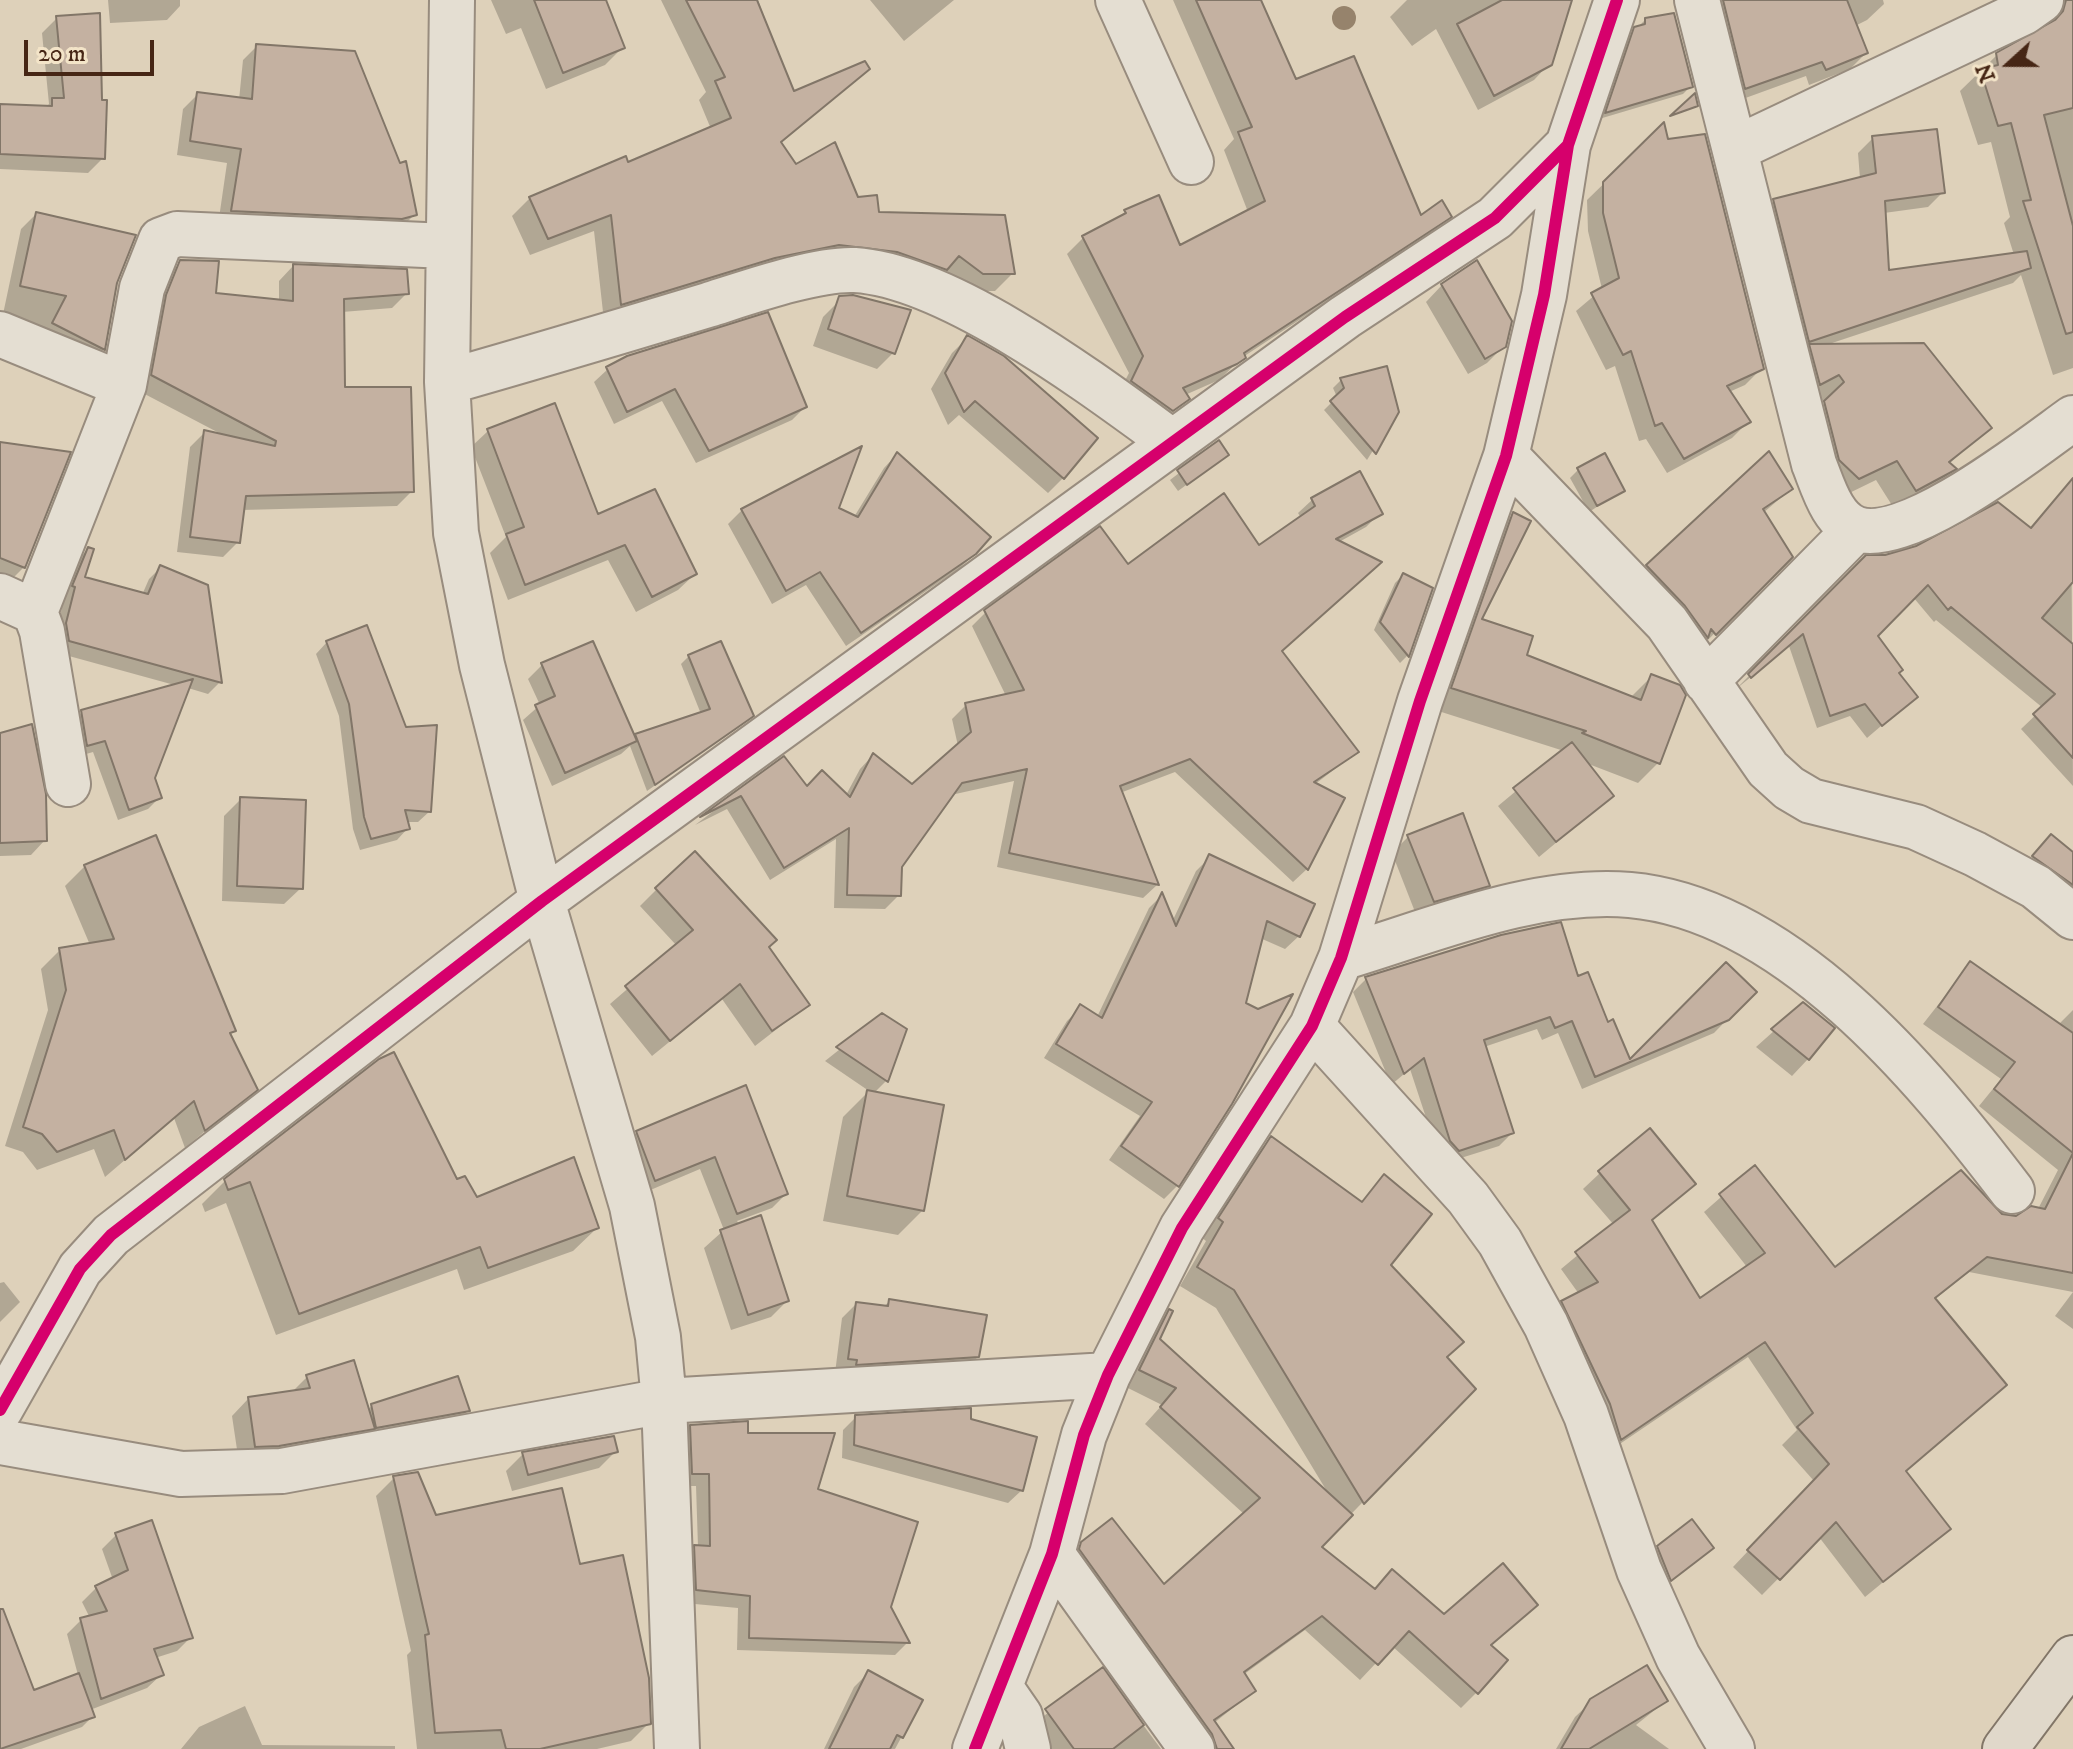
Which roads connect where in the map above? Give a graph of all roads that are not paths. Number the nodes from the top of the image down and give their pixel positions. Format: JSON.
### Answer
{"nodes":[{"id":1,"x":452,"y":0,"type":"edge"},
{"id":2,"x":1118,"y":0,"type":"edge"},
{"id":3,"x":1617,"y":0,"type":"edge"},
{"id":4,"x":1697,"y":0,"type":"edge"},
{"id":5,"x":2041,"y":0,"type":"edge"},
{"id":6,"x":1568,"y":145,"type":"junction"},
{"id":7,"x":1735,"y":149,"type":"junction"},
{"id":8,"x":1191,"y":162,"type":"dead end"},
{"id":9,"x":447,"y":246,"type":"junction"},
{"id":10,"x":0,"y":334,"type":"edge"},
{"id":11,"x":447,"y":382,"type":"junction"},
{"id":12,"x":124,"y":385,"type":"junction"},
{"id":13,"x":2073,"y":418,"type":"edge"},
{"id":14,"x":1171,"y":441,"type":"junction"},
{"id":15,"x":1506,"y":456,"type":"junction"},
{"id":16,"x":1856,"y":529,"type":"junction"},
{"id":17,"x":18,"y":604,"type":"edge"},
{"id":18,"x":1706,"y":681,"type":"junction"},
{"id":19,"x":68,"y":784,"type":"dead end"},
{"id":20,"x":542,"y":901,"type":"junction"},
{"id":21,"x":2073,"y":917,"type":"edge"},
{"id":22,"x":1341,"y":958,"type":"junction"},
{"id":23,"x":1312,"y":1026,"type":"junction"},
{"id":24,"x":2012,"y":1191,"type":"dead end"},
{"id":25,"x":1108,"y":1375,"type":"junction"},
{"id":26,"x":664,"y":1401,"type":"junction"},
{"id":27,"x":0,"y":1410,"type":"edge"},
{"id":28,"x":0,"y":1442,"type":"edge"},
{"id":29,"x":1052,"y":1554,"type":"junction"},
{"id":30,"x":2073,"y":1658,"type":"edge"},
{"id":31,"x":1000,"y":1687,"type":"junction"},
{"id":32,"x":677,"y":1749,"type":"edge"},
{"id":33,"x":975,"y":1749,"type":"edge"},
{"id":34,"x":1028,"y":1749,"type":"edge"},
{"id":35,"x":1192,"y":1749,"type":"edge"},
{"id":36,"x":1732,"y":1749,"type":"edge"},
{"id":37,"x":2005,"y":1749,"type":"edge"}],
"edges":[{"from":1,"to":9,"type":"street"},
{"from":2,"to":8,"type":"street"},
{"from":3,"to":6,"type":"street"},
{"from":4,"to":7,"type":"street"},
{"from":5,"to":7,"type":"street"},
{"from":6,"to":14,"type":"street"},
{"from":6,"to":15,"type":"street"},
{"from":7,"to":16,"type":"street"},
{"from":9,"to":11,"type":"street"},
{"from":9,"to":12,"type":"street"},
{"from":10,"to":12,"type":"street"},
{"from":11,"to":14,"type":"street"},
{"from":11,"to":20,"type":"street"},
{"from":12,"to":17,"type":"street"},
{"from":13,"to":16,"type":"street"},
{"from":14,"to":20,"type":"street"},
{"from":15,"to":18,"type":"street"},
{"from":15,"to":22,"type":"street"},
{"from":16,"to":18,"type":"street"},
{"from":17,"to":19,"type":"street"},
{"from":18,"to":21,"type":"street"},
{"from":20,"to":26,"type":"street"},
{"from":20,"to":27,"type":"street"},
{"from":22,"to":23,"type":"street"},
{"from":22,"to":24,"type":"street"},
{"from":23,"to":25,"type":"street"},
{"from":23,"to":36,"type":"street"},
{"from":25,"to":26,"type":"street"},
{"from":25,"to":29,"type":"street"},
{"from":26,"to":28,"type":"street"},
{"from":26,"to":32,"type":"street"},
{"from":29,"to":31,"type":"street"},
{"from":29,"to":35,"type":"street"},
{"from":30,"to":37,"type":"main road"},
{"from":31,"to":33,"type":"street"},
{"from":31,"to":34,"type":"street"}]}
